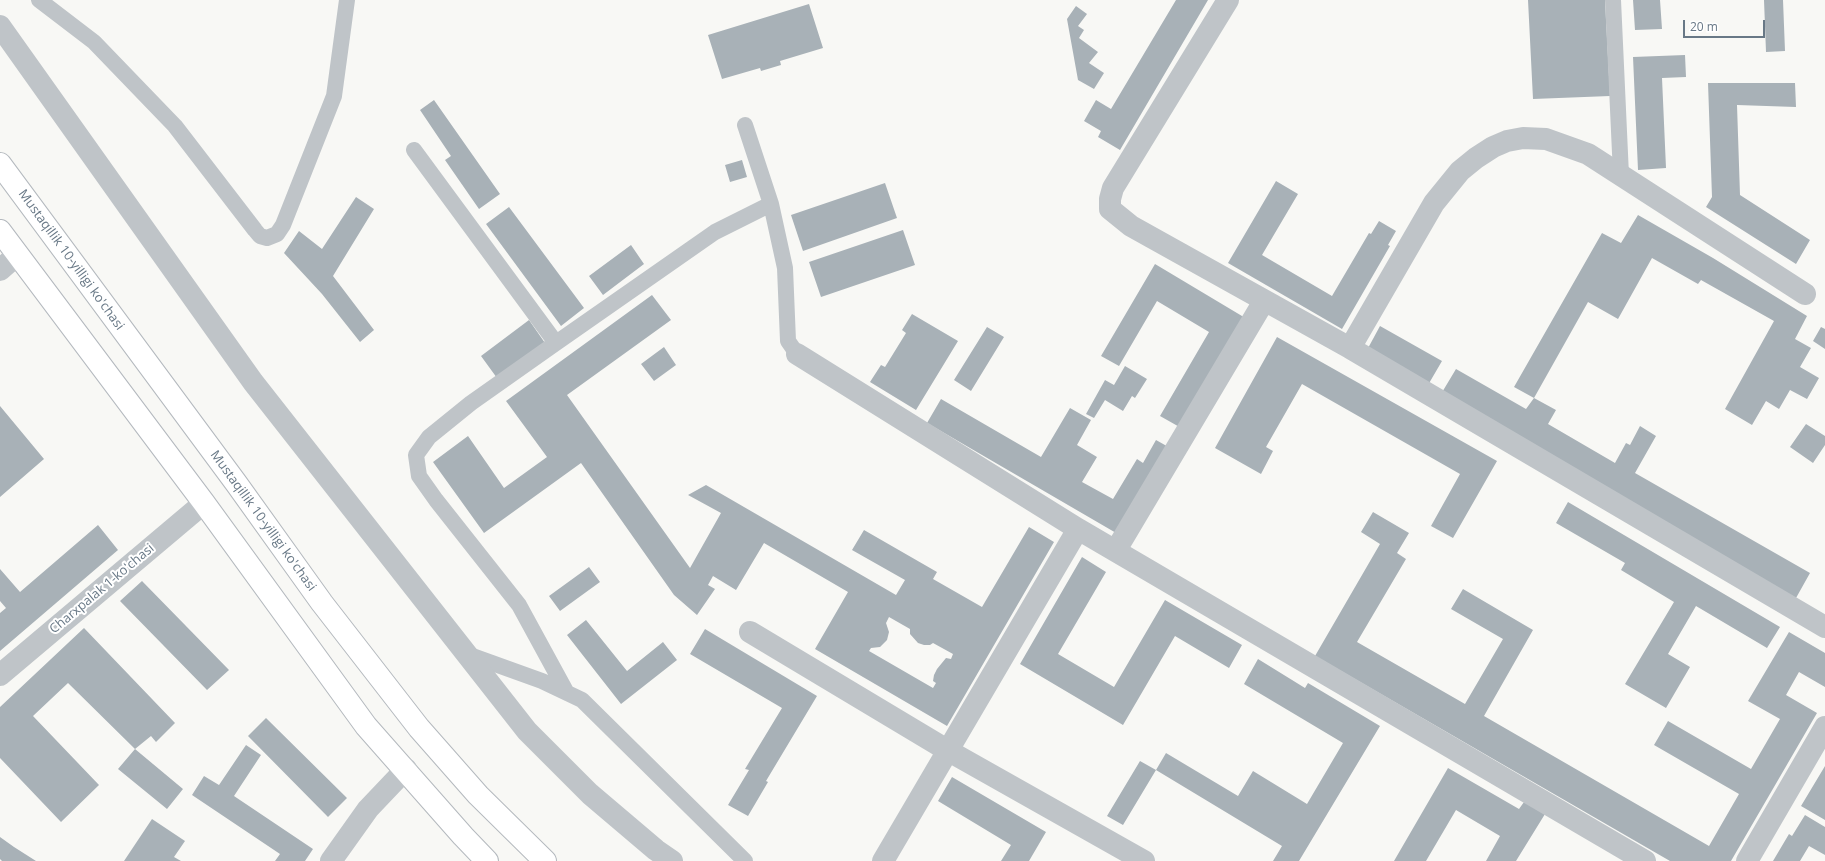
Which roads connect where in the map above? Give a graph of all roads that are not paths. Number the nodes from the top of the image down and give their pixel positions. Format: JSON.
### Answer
{"nodes":[{"id":1,"x":39,"y":0,"type":"edge"},
{"id":2,"x":347,"y":0,"type":"edge"},
{"id":3,"x":1228,"y":0,"type":"edge"},
{"id":4,"x":1613,"y":0,"type":"edge"},
{"id":5,"x":0,"y":26,"type":"edge"},
{"id":6,"x":745,"y":125,"type":"dead end"},
{"id":7,"x":414,"y":150,"type":"dead end"},
{"id":8,"x":0,"y":164,"type":"edge"},
{"id":9,"x":1621,"y":175,"type":"junction"},
{"id":10,"x":771,"y":204,"type":"junction"},
{"id":11,"x":0,"y":231,"type":"edge"},
{"id":12,"x":17,"y":255,"type":"junction"},
{"id":13,"x":0,"y":270,"type":"edge"},
{"id":14,"x":1805,"y":294,"type":"dead end"},
{"id":15,"x":1264,"y":301,"type":"junction"},
{"id":16,"x":556,"y":343,"type":"junction"},
{"id":17,"x":1350,"y":348,"type":"junction"},
{"id":18,"x":797,"y":354,"type":"joint"},
{"id":19,"x":204,"y":503,"type":"junction"},
{"id":20,"x":1078,"y":529,"type":"junction"},
{"id":21,"x":1116,"y":550,"type":"junction"},
{"id":22,"x":1825,"y":627,"type":"edge"},
{"id":23,"x":750,"y":632,"type":"dead end"},
{"id":24,"x":467,"y":654,"type":"junction"},
{"id":25,"x":0,"y":675,"type":"edge"},
{"id":26,"x":567,"y":693,"type":"junction"},
{"id":27,"x":1825,"y":727,"type":"edge"},
{"id":28,"x":947,"y":750,"type":"junction"},
{"id":29,"x":406,"y":769,"type":"junction"},
{"id":30,"x":331,"y":861,"type":"edge"},
{"id":31,"x":487,"y":861,"type":"edge"},
{"id":32,"x":545,"y":861,"type":"edge"},
{"id":33,"x":672,"y":861,"type":"edge"},
{"id":34,"x":745,"y":861,"type":"edge"},
{"id":35,"x":883,"y":861,"type":"edge"},
{"id":36,"x":1144,"y":861,"type":"edge"},
{"id":37,"x":1645,"y":861,"type":"edge"},
{"id":38,"x":1747,"y":861,"type":"edge"}],
"edges":[{"from":1,"to":2,"type":"lane"},
{"from":3,"to":15,"type":"street"},
{"from":4,"to":9,"type":"lane"},
{"from":5,"to":24,"type":"street"},
{"from":6,"to":10,"type":"lane"},
{"from":7,"to":16,"type":"lane"},
{"from":8,"to":32,"type":"main road","name":"Mustaqillik 10-yilligi ko'chasi"},
{"from":9,"to":14,"type":"street"},
{"from":9,"to":17,"type":"street"},
{"from":10,"to":16,"type":"lane"},
{"from":10,"to":18,"type":"lane"},
{"from":11,"to":12,"type":"main road"},
{"from":12,"to":13,"type":"street"},
{"from":12,"to":19,"type":"main road"},
{"from":15,"to":17,"type":"street"},
{"from":15,"to":21,"type":"street"},
{"from":16,"to":26,"type":"lane"},
{"from":17,"to":22,"type":"street"},
{"from":18,"to":20,"type":"street"},
{"from":19,"to":25,"type":"street","name":"Charxpalak 1-koʻchasi"},
{"from":19,"to":29,"type":"main road"},
{"from":20,"to":21,"type":"street"},
{"from":20,"to":28,"type":"street"},
{"from":21,"to":37,"type":"street"},
{"from":23,"to":28,"type":"street"},
{"from":24,"to":26,"type":"lane"},
{"from":24,"to":33,"type":"street"},
{"from":26,"to":34,"type":"lane"},
{"from":27,"to":38,"type":"street"},
{"from":28,"to":35,"type":"street"},
{"from":28,"to":36,"type":"street"},
{"from":29,"to":30,"type":"street"},
{"from":29,"to":31,"type":"main road"}]}
